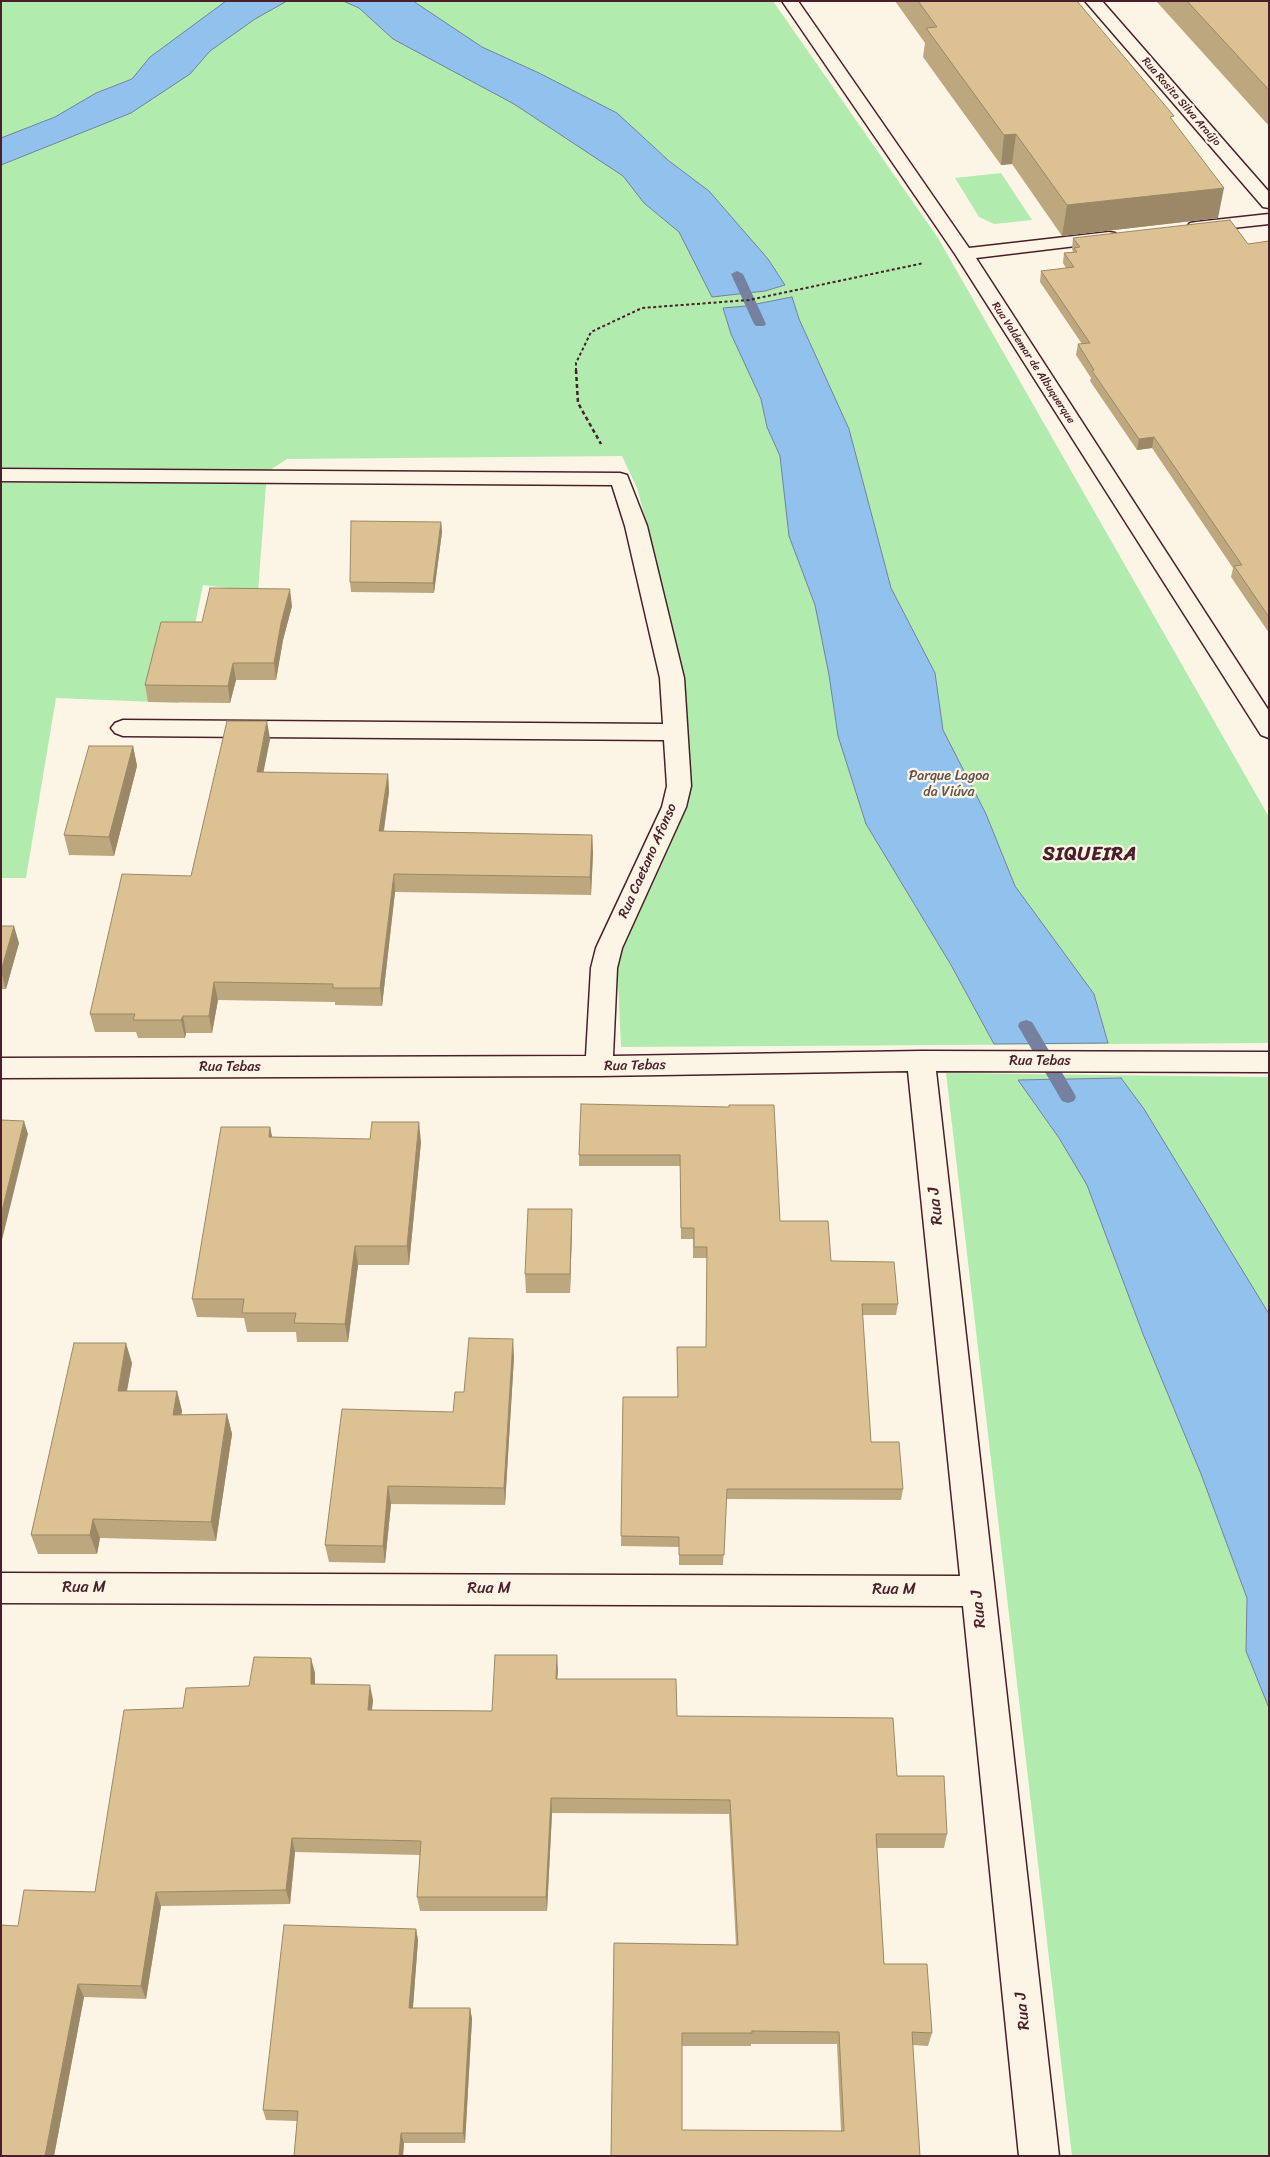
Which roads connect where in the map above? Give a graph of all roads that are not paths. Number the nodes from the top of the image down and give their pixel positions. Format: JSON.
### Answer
{"nodes":[{"id":1,"x":790,"y":1,"type":"edge"},
{"id":2,"x":1093,"y":1,"type":"edge"},
{"id":3,"x":1269,"y":203,"type":"edge"},
{"id":4,"x":1269,"y":219,"type":"edge"},
{"id":5,"x":1180,"y":229,"type":"edge"},
{"id":6,"x":1131,"y":235,"type":"edge"},
{"id":7,"x":964,"y":254,"type":"junction"},
{"id":8,"x":1,"y":475,"type":"edge"},
{"id":9,"x":123,"y":728,"type":"dead end"},
{"id":10,"x":1269,"y":730,"type":"edge"},
{"id":11,"x":677,"y":732,"type":"junction"},
{"id":12,"x":921,"y":1061,"type":"junction"},
{"id":13,"x":1269,"y":1062,"type":"edge"},
{"id":14,"x":599,"y":1066,"type":"junction"},
{"id":15,"x":1,"y":1068,"type":"edge"},
{"id":16,"x":1,"y":1588,"type":"edge"},
{"id":17,"x":977,"y":1591,"type":"junction"},
{"id":18,"x":1039,"y":2156,"type":"edge"}],
"edges":[{"from":1,"to":7,"type":"street","name":"Rua Valdemar de Albuquerque"},
{"from":2,"to":3,"type":"street","name":"Rua Rosita Silva Araújo"},
{"from":4,"to":5,"type":"street"},
{"from":6,"to":7,"type":"street"},
{"from":7,"to":10,"type":"street","name":"Rua Valdemar de Albuquerque"},
{"from":8,"to":11,"type":"street","name":"Rua Caetano Afonso"},
{"from":9,"to":11,"type":"street"},
{"from":11,"to":14,"type":"street","name":"Rua Caetano Afonso"},
{"from":12,"to":13,"type":"street","name":"Rua Tebas"},
{"from":12,"to":14,"type":"street","name":"Rua Tebas"},
{"from":12,"to":17,"type":"street","name":"Rua J"},
{"from":14,"to":15,"type":"street","name":"Rua Tebas"},
{"from":16,"to":17,"type":"street","name":"Rua M"},
{"from":17,"to":18,"type":"street","name":"Rua J"}]}
